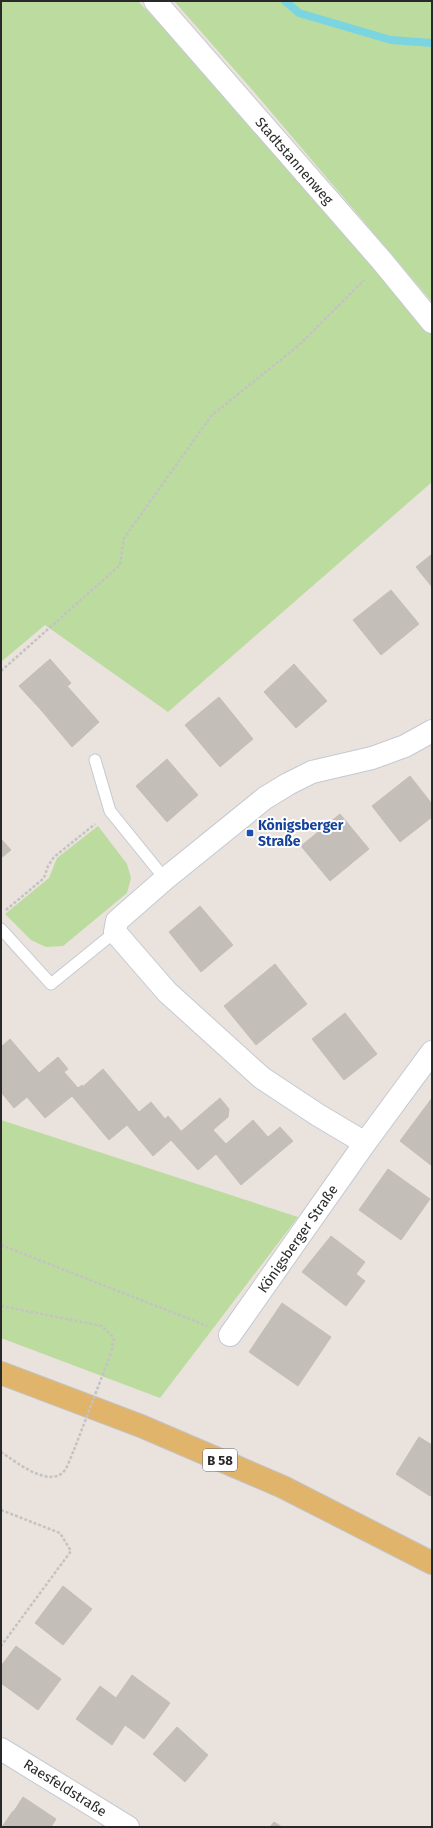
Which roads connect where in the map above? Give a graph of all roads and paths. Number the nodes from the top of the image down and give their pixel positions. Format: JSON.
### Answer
{"nodes":[{"id":1,"x":155,"y":1,"type":"edge"},
{"id":2,"x":382,"y":261,"type":"junction"},
{"id":3,"x":432,"y":322,"type":"edge"},
{"id":4,"x":1,"y":671,"type":"edge"},
{"id":5,"x":432,"y":731,"type":"edge"},
{"id":6,"x":95,"y":760,"type":"dead end"},
{"id":7,"x":110,"y":811,"type":"junction"},
{"id":8,"x":165,"y":879,"type":"junction"},
{"id":9,"x":1,"y":914,"type":"edge"},
{"id":10,"x":1,"y":929,"type":"edge"},
{"id":11,"x":115,"y":932,"type":"junction"},
{"id":12,"x":432,"y":1052,"type":"edge"},
{"id":13,"x":365,"y":1143,"type":"junction"},
{"id":14,"x":1,"y":1246,"type":"edge"},
{"id":15,"x":1,"y":1306,"type":"edge"},
{"id":16,"x":230,"y":1335,"type":"joint"},
{"id":17,"x":1,"y":1373,"type":"edge"},
{"id":18,"x":1,"y":1452,"type":"edge"},
{"id":19,"x":1,"y":1510,"type":"edge"},
{"id":20,"x":432,"y":1563,"type":"edge"},
{"id":21,"x":1,"y":1646,"type":"edge"},
{"id":22,"x":1,"y":1749,"type":"edge"},
{"id":23,"x":128,"y":1827,"type":"edge"}],
"edges":[{"from":1,"to":2,"type":"street","name":"Stadtstannenweg"},
{"from":2,"to":3,"type":"street","name":"Stadtstannenweg"},
{"from":2,"to":4,"type":"path"},
{"from":5,"to":8,"type":"street"},
{"from":6,"to":7,"type":"lane"},
{"from":7,"to":8,"type":"lane"},
{"from":7,"to":9,"type":"path"},
{"from":8,"to":11,"type":"street"},
{"from":10,"to":11,"type":"lane"},
{"from":11,"to":13,"type":"street"},
{"from":12,"to":13,"type":"street","name":"Königsberger Straße"},
{"from":13,"to":16,"type":"street","name":"Königsberger Straße"},
{"from":14,"to":16,"type":"path"},
{"from":15,"to":18,"type":"path","bridge":true},
{"from":17,"to":20,"type":"main road","number":"B 58"},
{"from":19,"to":21,"type":"path"},
{"from":22,"to":23,"type":"street","name":"Raesfeldstraße"}]}
